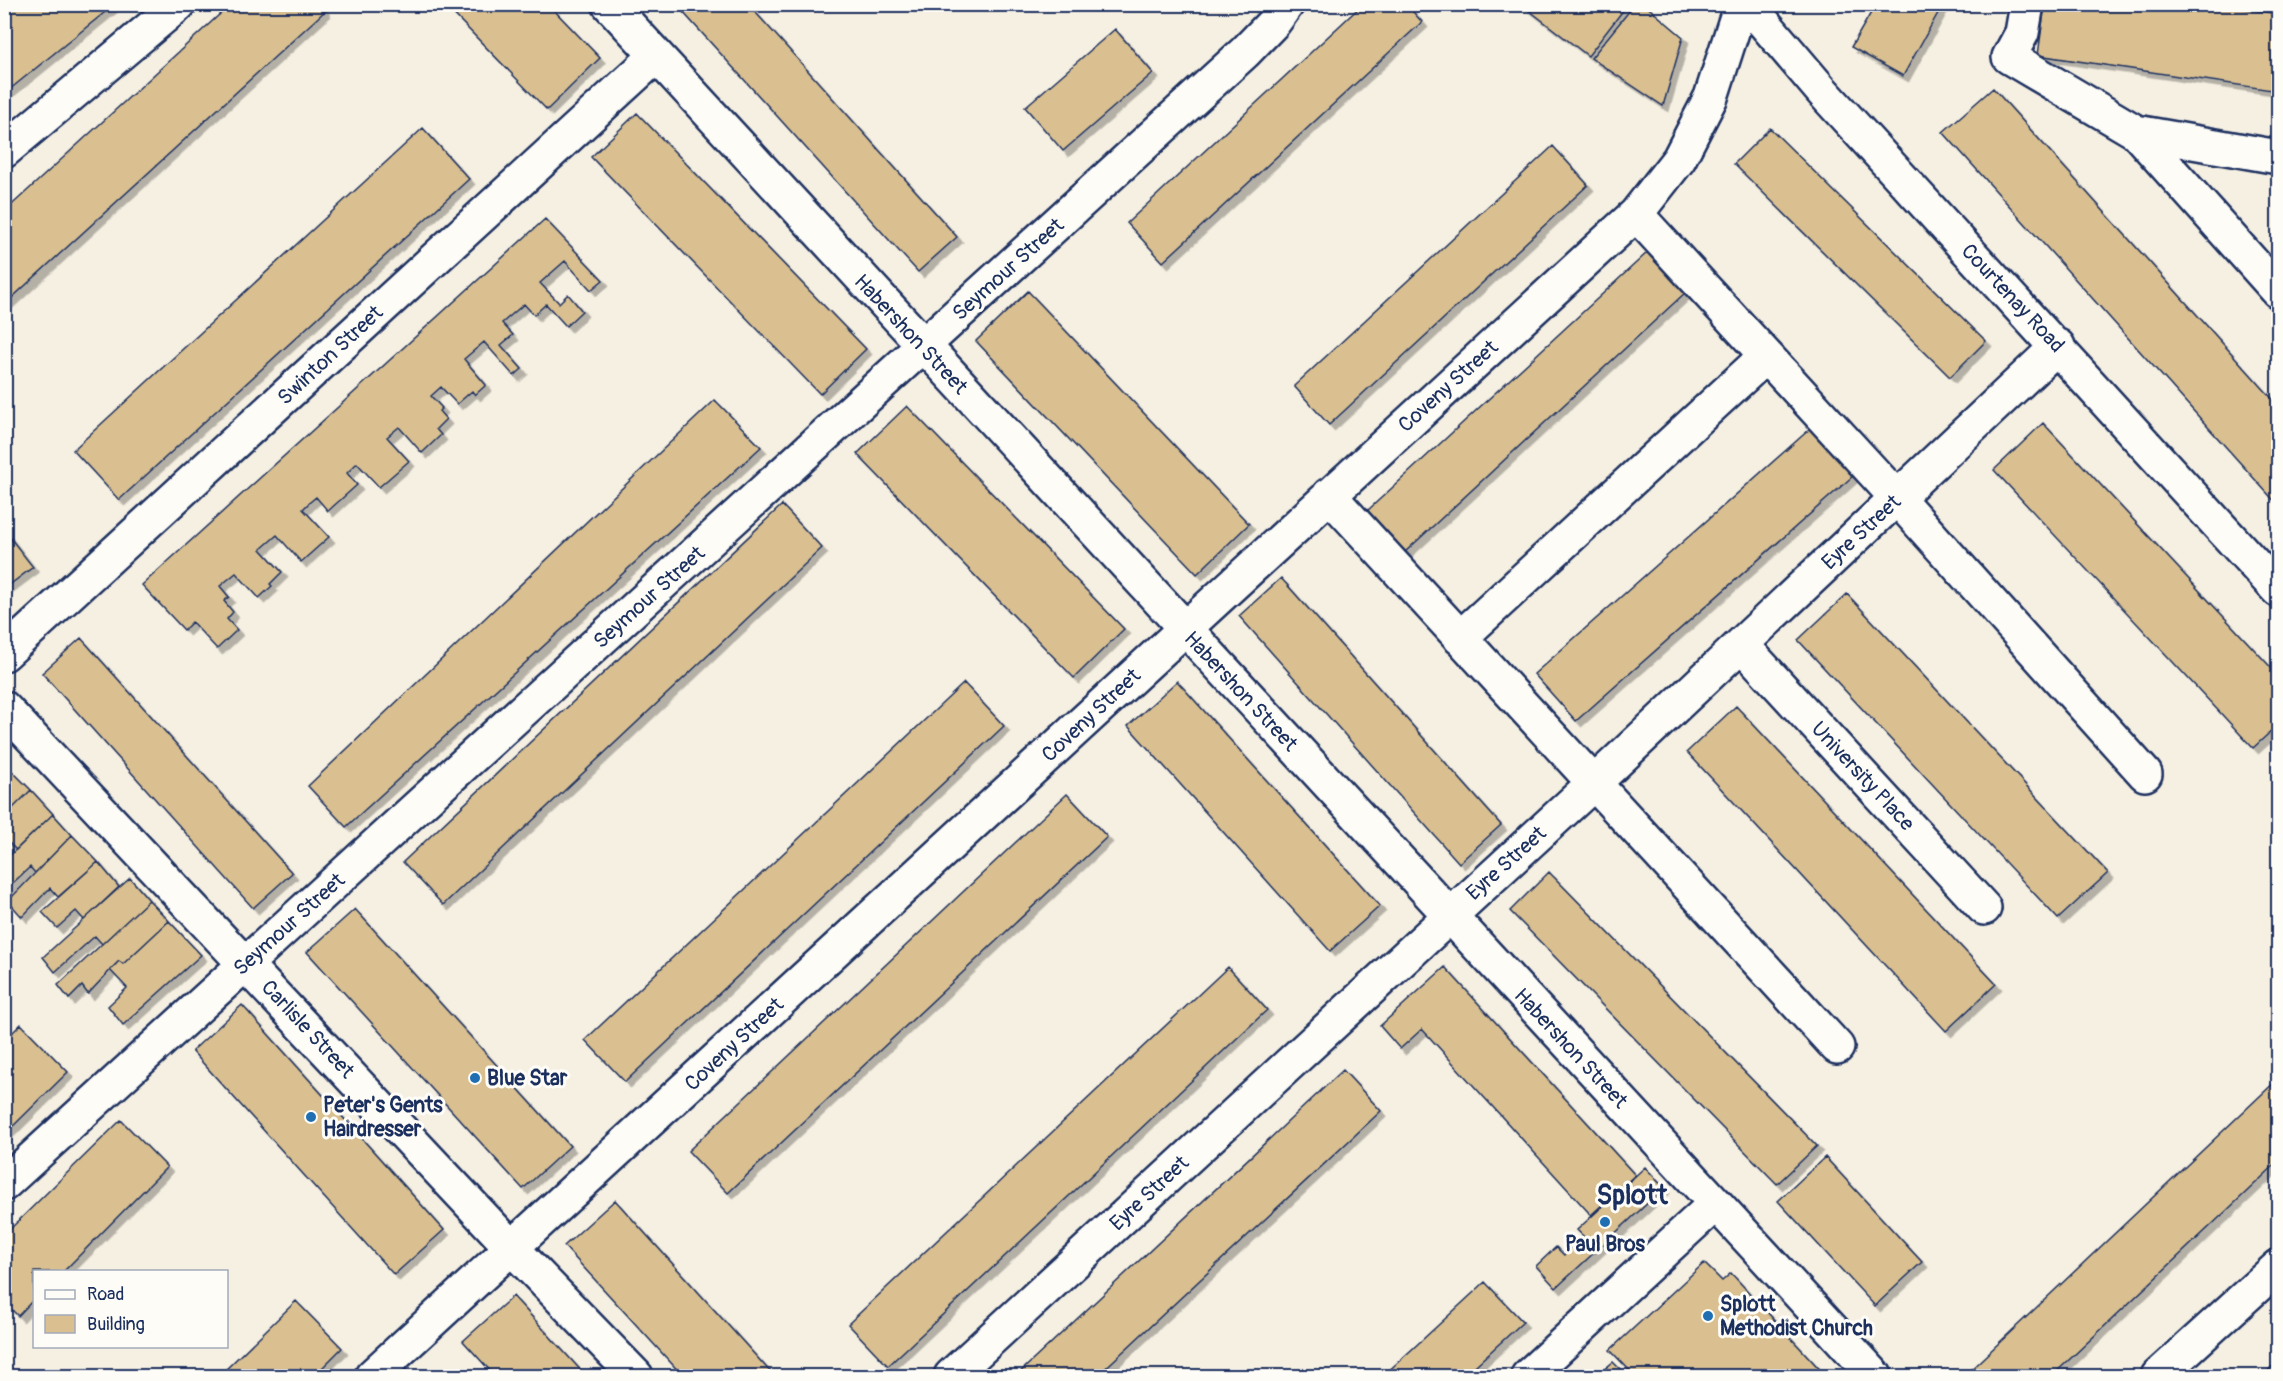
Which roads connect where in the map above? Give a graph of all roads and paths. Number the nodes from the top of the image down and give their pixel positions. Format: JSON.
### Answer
{"nodes":[{"id":1,"x":179,"y":4,"type":"edge"},
{"id":2,"x":609,"y":4,"type":"edge"},
{"id":3,"x":1287,"y":4,"type":"edge"},
{"id":4,"x":1741,"y":4,"type":"edge"},
{"id":5,"x":1748,"y":4,"type":"edge"},
{"id":6,"x":2027,"y":4,"type":"edge"},
{"id":7,"x":656,"y":56,"type":"junction"},
{"id":8,"x":2136,"y":132,"type":"junction"},
{"id":9,"x":4,"y":152,"type":"edge"},
{"id":10,"x":2278,"y":157,"type":"edge"},
{"id":11,"x":1636,"y":214,"type":"junction"},
{"id":12,"x":2278,"y":291,"type":"edge"},
{"id":13,"x":2058,"y":346,"type":"junction"},
{"id":14,"x":923,"y":347,"type":"junction"},
{"id":15,"x":1766,"y":356,"type":"junction"},
{"id":16,"x":1329,"y":495,"type":"junction"},
{"id":17,"x":1897,"y":498,"type":"junction"},
{"id":18,"x":2278,"y":590,"type":"edge"},
{"id":19,"x":1183,"y":629,"type":"junction"},
{"id":20,"x":1460,"y":638,"type":"junction"},
{"id":21,"x":1742,"y":645,"type":"junction"},
{"id":22,"x":4,"y":654,"type":"edge"},
{"id":23,"x":4,"y":708,"type":"edge"},
{"id":24,"x":2145,"y":774,"type":"dead end"},
{"id":25,"x":1594,"y":783,"type":"junction"},
{"id":26,"x":1984,"y":908,"type":"dead end"},
{"id":27,"x":1448,"y":916,"type":"junction"},
{"id":28,"x":246,"y":964,"type":"junction"},
{"id":29,"x":1837,"y":1047,"type":"dead end"},
{"id":30,"x":4,"y":1184,"type":"edge"},
{"id":31,"x":1715,"y":1204,"type":"junction"},
{"id":32,"x":512,"y":1248,"type":"junction"},
{"id":33,"x":2278,"y":1266,"type":"edge"},
{"id":34,"x":372,"y":1377,"type":"edge"},
{"id":35,"x":636,"y":1377,"type":"edge"},
{"id":36,"x":951,"y":1377,"type":"edge"},
{"id":37,"x":1528,"y":1377,"type":"edge"},
{"id":38,"x":1875,"y":1377,"type":"edge"},
{"id":39,"x":2158,"y":1377,"type":"edge"}],
"edges":[{"from":1,"to":9,"type":"street"},
{"from":2,"to":7,"type":"street","name":"Habershon Street"},
{"from":3,"to":14,"type":"street","name":"Seymour Street"},
{"from":4,"to":11,"type":"street","name":"Coveny Street"},
{"from":5,"to":13,"type":"street","name":"Courtenay Road"},
{"from":6,"to":8,"type":"street"},
{"from":7,"to":14,"type":"street","name":"Habershon Street"},
{"from":7,"to":22,"type":"street","name":"Swinton Street"},
{"from":8,"to":10,"type":"street"},
{"from":8,"to":12,"type":"street"},
{"from":11,"to":15,"type":"street"},
{"from":11,"to":16,"type":"street","name":"Coveny Street"},
{"from":13,"to":17,"type":"street","name":"Eyre Street"},
{"from":13,"to":18,"type":"street","name":"Courtenay Road"},
{"from":14,"to":19,"type":"street","name":"Habershon Street"},
{"from":14,"to":28,"type":"street","name":"Seymour Street"},
{"from":15,"to":17,"type":"street"},
{"from":15,"to":20,"type":"street"},
{"from":16,"to":19,"type":"street","name":"Coveny Street"},
{"from":16,"to":20,"type":"street"},
{"from":17,"to":21,"type":"street","name":"Eyre Street"},
{"from":17,"to":24,"type":"street"},
{"from":19,"to":27,"type":"street","name":"Habershon Street"},
{"from":19,"to":32,"type":"street","name":"Coveny Street"},
{"from":20,"to":25,"type":"street"},
{"from":21,"to":25,"type":"street","name":"Eyre Street"},
{"from":21,"to":26,"type":"street","name":"University Place"},
{"from":23,"to":28,"type":"street","name":"Carlisle Street"},
{"from":25,"to":27,"type":"street","name":"Eyre Street"},
{"from":25,"to":29,"type":"street"},
{"from":27,"to":31,"type":"street","name":"Habershon Street"},
{"from":27,"to":36,"type":"street","name":"Eyre Street"},
{"from":28,"to":30,"type":"street","name":"Seymour Street"},
{"from":28,"to":32,"type":"street","name":"Carlisle Street"},
{"from":31,"to":37,"type":"street"},
{"from":31,"to":38,"type":"street","name":"Habershon Street"},
{"from":32,"to":34,"type":"street","name":"Coveny Street"},
{"from":32,"to":35,"type":"street","name":"Carlisle Street"},
{"from":33,"to":39,"type":"street"}]}
